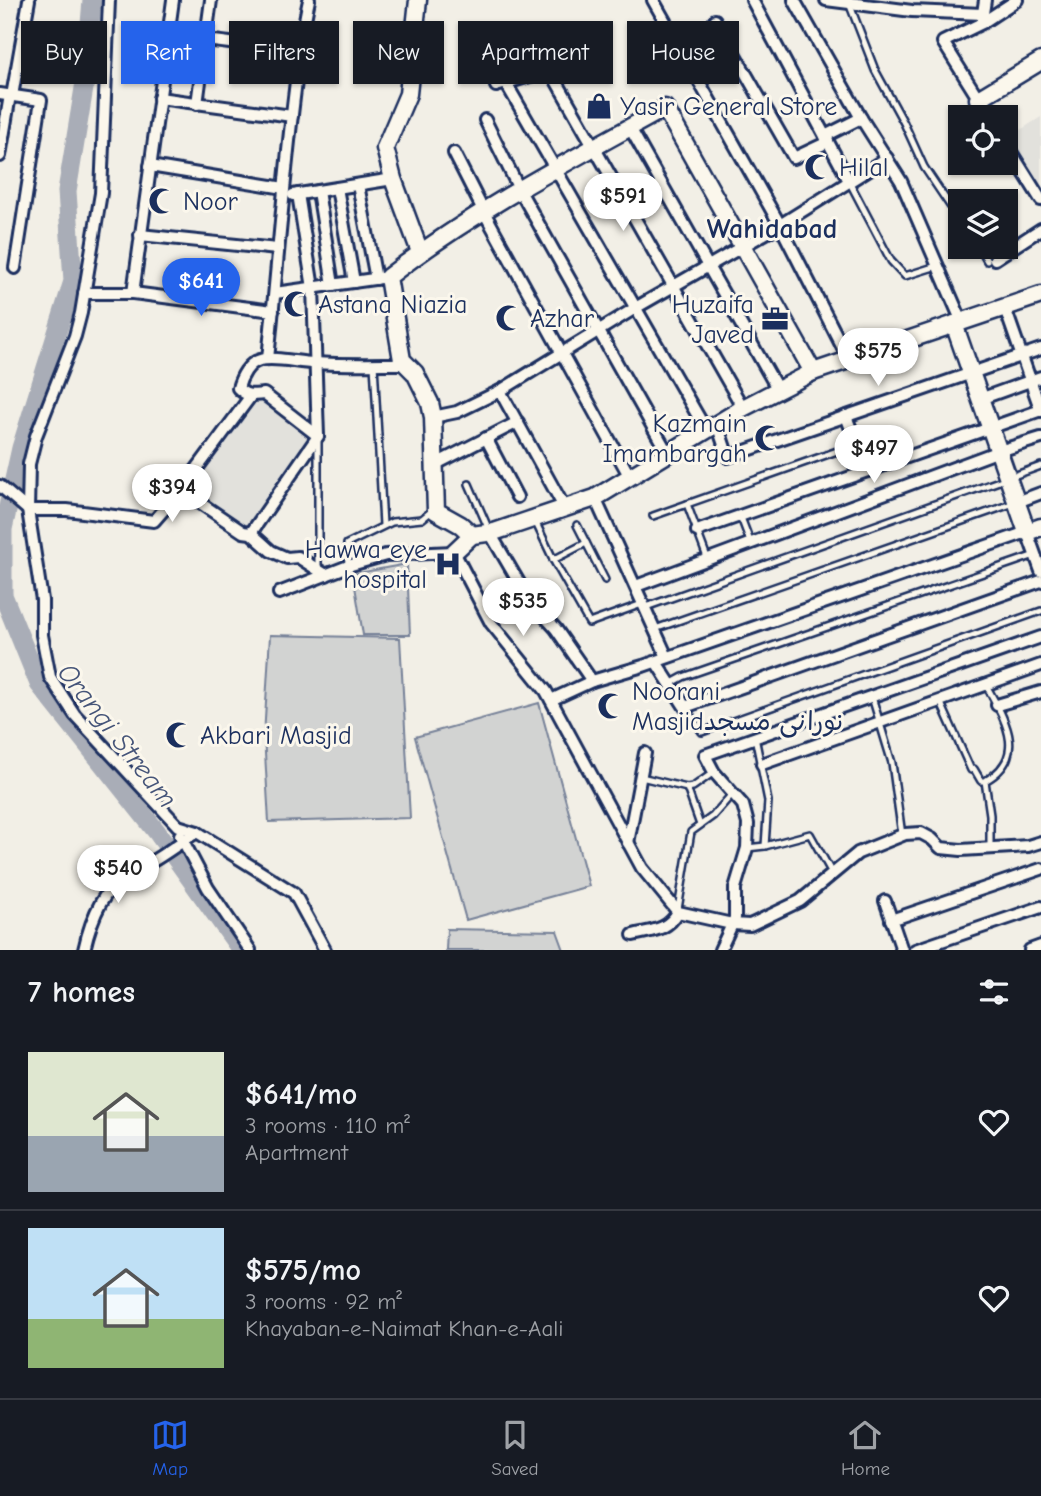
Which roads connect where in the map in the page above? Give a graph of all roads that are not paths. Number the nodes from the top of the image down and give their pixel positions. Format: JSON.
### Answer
{"nodes":[{"id":1,"x":29,"y":0,"type":"edge"},
{"id":2,"x":108,"y":0,"type":"edge"},
{"id":3,"x":173,"y":0,"type":"edge"},
{"id":4,"x":211,"y":0,"type":"edge"},
{"id":5,"x":309,"y":0,"type":"edge"},
{"id":6,"x":418,"y":0,"type":"edge"},
{"id":7,"x":653,"y":0,"type":"edge"},
{"id":8,"x":752,"y":0,"type":"edge"},
{"id":9,"x":794,"y":0,"type":"edge"},
{"id":10,"x":826,"y":0,"type":"edge"},
{"id":11,"x":985,"y":0,"type":"edge"},
{"id":12,"x":1017,"y":0,"type":"edge"},
{"id":13,"x":845,"y":2,"type":"edge"},
{"id":14,"x":913,"y":5,"type":"edge"},
{"id":15,"x":982,"y":18,"type":"junction"},
{"id":16,"x":715,"y":20,"type":"dead end"},
{"id":17,"x":208,"y":21,"type":"edge"},
{"id":18,"x":305,"y":21,"type":"edge"},
{"id":19,"x":1041,"y":61,"type":"edge"},
{"id":20,"x":200,"y":84,"type":"edge"},
{"id":21,"x":296,"y":84,"type":"edge"},
{"id":22,"x":8,"y":95,"type":"edge"},
{"id":23,"x":159,"y":98,"type":"junction"},
{"id":24,"x":978,"y":99,"type":"junction"},
{"id":25,"x":197,"y":104,"type":"junction"},
{"id":26,"x":982,"y":105,"type":"edge"},
{"id":27,"x":292,"y":116,"type":"junction"},
{"id":28,"x":861,"y":118,"type":"junction"},
{"id":29,"x":485,"y":120,"type":"dead end"},
{"id":30,"x":629,"y":128,"type":"junction"},
{"id":31,"x":826,"y":139,"type":"junction"},
{"id":32,"x":594,"y":148,"type":"junction"},
{"id":33,"x":454,"y":153,"type":"dead end"},
{"id":34,"x":0,"y":156,"type":"edge"},
{"id":35,"x":887,"y":158,"type":"junction"},
{"id":36,"x":1018,"y":164,"type":"edge"},
{"id":37,"x":150,"y":166,"type":"junction"},
{"id":38,"x":556,"y":169,"type":"junction"},
{"id":39,"x":393,"y":179,"type":"junction"},
{"id":40,"x":849,"y":181,"type":"junction"},
{"id":41,"x":358,"y":185,"type":"junction"},
{"id":42,"x":337,"y":188,"type":"junction"},
{"id":43,"x":318,"y":191,"type":"junction"},
{"id":44,"x":520,"y":191,"type":"junction"},
{"id":45,"x":284,"y":192,"type":"junction"},
{"id":46,"x":298,"y":194,"type":"junction"},
{"id":47,"x":1041,"y":201,"type":"edge"},
{"id":48,"x":948,"y":203,"type":"edge"},
{"id":49,"x":484,"y":212,"type":"junction"},
{"id":50,"x":780,"y":225,"type":"junction"},
{"id":51,"x":1041,"y":229,"type":"edge"},
{"id":52,"x":141,"y":234,"type":"junction"},
{"id":53,"x":744,"y":247,"type":"junction"},
{"id":54,"x":277,"y":249,"type":"junction"},
{"id":55,"x":420,"y":252,"type":"junction"},
{"id":56,"x":991,"y":260,"type":"edge"},
{"id":57,"x":939,"y":265,"type":"junction"},
{"id":58,"x":708,"y":267,"type":"junction"},
{"id":59,"x":15,"y":268,"type":"dead end"},
{"id":60,"x":382,"y":278,"type":"junction"},
{"id":61,"x":354,"y":282,"type":"junction"},
{"id":62,"x":333,"y":285,"type":"junction"},
{"id":63,"x":313,"y":288,"type":"junction"},
{"id":64,"x":672,"y":288,"type":"junction"},
{"id":65,"x":84,"y":293,"type":"junction"},
{"id":66,"x":133,"y":293,"type":"junction"},
{"id":67,"x":275,"y":293,"type":"junction"},
{"id":68,"x":1041,"y":295,"type":"edge"},
{"id":69,"x":637,"y":307,"type":"junction"},
{"id":70,"x":1004,"y":308,"type":"junction"},
{"id":71,"x":273,"y":310,"type":"junction"},
{"id":72,"x":958,"y":323,"type":"junction"},
{"id":73,"x":600,"y":331,"type":"junction"},
{"id":74,"x":1041,"y":349,"type":"edge"},
{"id":75,"x":562,"y":355,"type":"junction"},
{"id":76,"x":1021,"y":356,"type":"junction"},
{"id":77,"x":268,"y":359,"type":"junction"},
{"id":78,"x":849,"y":360,"type":"junction"},
{"id":79,"x":314,"y":363,"type":"junction"},
{"id":80,"x":374,"y":364,"type":"junction"},
{"id":81,"x":406,"y":364,"type":"junction"},
{"id":82,"x":813,"y":372,"type":"junction"},
{"id":83,"x":971,"y":373,"type":"junction"},
{"id":84,"x":1036,"y":379,"type":"edge"},
{"id":85,"x":778,"y":390,"type":"junction"},
{"id":86,"x":500,"y":391,"type":"junction"},
{"id":87,"x":250,"y":397,"type":"junction"},
{"id":88,"x":981,"y":399,"type":"junction"},
{"id":89,"x":743,"y":408,"type":"junction"},
{"id":90,"x":1041,"y":411,"type":"edge"},
{"id":91,"x":846,"y":416,"type":"junction"},
{"id":92,"x":433,"y":417,"type":"junction"},
{"id":93,"x":517,"y":422,"type":"junction"},
{"id":94,"x":712,"y":427,"type":"junction"},
{"id":95,"x":990,"y":428,"type":"junction"},
{"id":96,"x":318,"y":436,"type":"junction"},
{"id":97,"x":486,"y":438,"type":"junction"},
{"id":98,"x":1041,"y":438,"type":"edge"},
{"id":99,"x":857,"y":444,"type":"junction"},
{"id":100,"x":999,"y":450,"type":"junction"},
{"id":101,"x":668,"y":454,"type":"junction"},
{"id":102,"x":433,"y":465,"type":"junction"},
{"id":103,"x":1041,"y":466,"type":"edge"},
{"id":104,"x":867,"y":471,"type":"junction"},
{"id":105,"x":630,"y":477,"type":"junction"},
{"id":106,"x":1008,"y":477,"type":"junction"},
{"id":107,"x":469,"y":484,"type":"dead end"},
{"id":108,"x":0,"y":486,"type":"edge"},
{"id":109,"x":181,"y":490,"type":"junction"},
{"id":110,"x":1041,"y":493,"type":"edge"},
{"id":111,"x":517,"y":497,"type":"dead end"},
{"id":112,"x":595,"y":498,"type":"junction"},
{"id":113,"x":1017,"y":502,"type":"junction"},
{"id":114,"x":687,"y":504,"type":"junction"},
{"id":115,"x":564,"y":507,"type":"junction"},
{"id":116,"x":435,"y":508,"type":"junction"},
{"id":117,"x":28,"y":510,"type":"junction"},
{"id":118,"x":740,"y":515,"type":"junction"},
{"id":119,"x":653,"y":516,"type":"dead end"},
{"id":120,"x":534,"y":518,"type":"junction"},
{"id":121,"x":383,"y":525,"type":"junction"},
{"id":122,"x":577,"y":525,"type":"dead end"},
{"id":123,"x":697,"y":530,"type":"junction"},
{"id":124,"x":1034,"y":530,"type":"edge"},
{"id":125,"x":251,"y":533,"type":"junction"},
{"id":126,"x":490,"y":533,"type":"junction"},
{"id":127,"x":471,"y":535,"type":"junction"},
{"id":128,"x":586,"y":543,"type":"junction"},
{"id":129,"x":751,"y":544,"type":"junction"},
{"id":130,"x":454,"y":552,"type":"junction"},
{"id":131,"x":1038,"y":554,"type":"edge"},
{"id":132,"x":553,"y":559,"type":"junction"},
{"id":133,"x":708,"y":560,"type":"junction"},
{"id":134,"x":348,"y":566,"type":"junction"},
{"id":135,"x":1041,"y":571,"type":"edge"},
{"id":136,"x":322,"y":573,"type":"junction"},
{"id":137,"x":605,"y":579,"type":"dead end"},
{"id":138,"x":1041,"y":581,"type":"edge"},
{"id":139,"x":636,"y":586,"type":"junction"},
{"id":140,"x":279,"y":593,"type":"dead end"},
{"id":141,"x":645,"y":605,"type":"junction"},
{"id":142,"x":1041,"y":611,"type":"edge"},
{"id":143,"x":655,"y":629,"type":"junction"},
{"id":144,"x":1041,"y":638,"type":"edge"},
{"id":145,"x":667,"y":657,"type":"junction"},
{"id":146,"x":656,"y":662,"type":"junction"},
{"id":147,"x":1041,"y":665,"type":"edge"},
{"id":148,"x":592,"y":681,"type":"junction"},
{"id":149,"x":670,"y":684,"type":"junction"},
{"id":150,"x":986,"y":685,"type":"junction"},
{"id":151,"x":1041,"y":692,"type":"edge"},
{"id":152,"x":872,"y":696,"type":"junction"},
{"id":153,"x":551,"y":699,"type":"junction"},
{"id":154,"x":940,"y":701,"type":"junction"},
{"id":155,"x":997,"y":705,"type":"junction"},
{"id":156,"x":685,"y":707,"type":"junction"},
{"id":157,"x":881,"y":722,"type":"junction"},
{"id":158,"x":755,"y":737,"type":"junction"},
{"id":159,"x":645,"y":753,"type":"dead end"},
{"id":160,"x":762,"y":764,"type":"junction"},
{"id":161,"x":713,"y":772,"type":"junction"},
{"id":162,"x":640,"y":778,"type":"junction"},
{"id":163,"x":985,"y":781,"type":"junction"},
{"id":164,"x":687,"y":788,"type":"junction"},
{"id":165,"x":733,"y":793,"type":"junction"},
{"id":166,"x":700,"y":825,"type":"junction"},
{"id":167,"x":178,"y":826,"type":"junction"},
{"id":168,"x":197,"y":832,"type":"junction"},
{"id":169,"x":902,"y":835,"type":"junction"},
{"id":170,"x":183,"y":841,"type":"junction"},
{"id":171,"x":1041,"y":842,"type":"edge"},
{"id":172,"x":628,"y":843,"type":"junction"},
{"id":173,"x":765,"y":846,"type":"junction"},
{"id":174,"x":747,"y":848,"type":"junction"},
{"id":175,"x":990,"y":848,"type":"junction"},
{"id":176,"x":1041,"y":869,"type":"edge"},
{"id":177,"x":833,"y":874,"type":"junction"},
{"id":178,"x":885,"y":901,"type":"dead end"},
{"id":179,"x":1041,"y":907,"type":"edge"},
{"id":180,"x":678,"y":912,"type":"junction"},
{"id":181,"x":891,"y":920,"type":"junction"},
{"id":182,"x":732,"y":925,"type":"junction"},
{"id":183,"x":633,"y":935,"type":"dead end"},
{"id":184,"x":1041,"y":946,"type":"edge"},
{"id":185,"x":84,"y":950,"type":"edge"},
{"id":186,"x":250,"y":950,"type":"edge"},
{"id":187,"x":325,"y":950,"type":"edge"},
{"id":188,"x":720,"y":950,"type":"edge"},
{"id":189,"x":902,"y":950,"type":"edge"},
{"id":190,"x":915,"y":950,"type":"edge"},
{"id":191,"x":1030,"y":950,"type":"edge"}],
"edges":[{"from":1,"to":22,"type":"street"},
{"from":2,"to":65,"type":"street"},
{"from":3,"to":23,"type":"street"},
{"from":4,"to":17,"type":"street"},
{"from":5,"to":18,"type":"street"},
{"from":6,"to":39,"type":"street"},
{"from":7,"to":50,"type":"street"},
{"from":8,"to":31,"type":"street"},
{"from":9,"to":28,"type":"street"},
{"from":10,"to":13,"type":"street"},
{"from":11,"to":15,"type":"street"},
{"from":12,"to":15,"type":"street"},
{"from":13,"to":14,"type":"street"},
{"from":13,"to":48,"type":"lane"},
{"from":14,"to":15,"type":"street"},
{"from":15,"to":24,"type":"street"},
{"from":16,"to":31,"type":"street"},
{"from":19,"to":24,"type":"street"},
{"from":20,"to":25,"type":"street"},
{"from":21,"to":27,"type":"street"},
{"from":22,"to":34,"type":"street"},
{"from":22,"to":59,"type":"street"},
{"from":23,"to":25,"type":"street"},
{"from":23,"to":37,"type":"street"},
{"from":24,"to":26,"type":"street"},
{"from":25,"to":27,"type":"street"},
{"from":27,"to":45,"type":"street"},
{"from":28,"to":31,"type":"street"},
{"from":28,"to":35,"type":"street"},
{"from":29,"to":44,"type":"street"},
{"from":30,"to":32,"type":"street"},
{"from":30,"to":53,"type":"street"},
{"from":30,"to":58,"type":"street"},
{"from":31,"to":40,"type":"street"},
{"from":32,"to":38,"type":"street"},
{"from":32,"to":38,"type":"street"},
{"from":32,"to":64,"type":"street"},
{"from":33,"to":49,"type":"street"},
{"from":35,"to":40,"type":"street"},
{"from":35,"to":57,"type":"street"},
{"from":36,"to":47,"type":"street"},
{"from":37,"to":45,"type":"street"},
{"from":37,"to":52,"type":"street"},
{"from":38,"to":44,"type":"street"},
{"from":38,"to":69,"type":"street"},
{"from":39,"to":41,"type":"street"},
{"from":39,"to":55,"type":"street"},
{"from":40,"to":50,"type":"street"},
{"from":40,"to":57,"type":"lane"},
{"from":41,"to":42,"type":"street"},
{"from":41,"to":60,"type":"street"},
{"from":42,"to":43,"type":"street"},
{"from":42,"to":61,"type":"street"},
{"from":43,"to":46,"type":"street"},
{"from":43,"to":62,"type":"street"},
{"from":44,"to":49,"type":"street"},
{"from":44,"to":73,"type":"street"},
{"from":45,"to":46,"type":"street"},
{"from":45,"to":54,"type":"street"},
{"from":46,"to":63,"type":"street"},
{"from":49,"to":55,"type":"street"},
{"from":49,"to":75,"type":"street"},
{"from":50,"to":53,"type":"street"},
{"from":50,"to":78,"type":"street"},
{"from":51,"to":56,"type":"street"},
{"from":52,"to":54,"type":"street"},
{"from":52,"to":66,"type":"street"},
{"from":53,"to":58,"type":"street"},
{"from":53,"to":82,"type":"street"},
{"from":54,"to":67,"type":"street"},
{"from":55,"to":60,"type":"street"},
{"from":57,"to":72,"type":"street"},
{"from":58,"to":64,"type":"street"},
{"from":58,"to":85,"type":"street"},
{"from":60,"to":61,"type":"street"},
{"from":60,"to":81,"type":"street"},
{"from":61,"to":62,"type":"street"},
{"from":62,"to":63,"type":"street"},
{"from":63,"to":67,"type":"street"},
{"from":63,"to":79,"type":"street"},
{"from":64,"to":69,"type":"street"},
{"from":64,"to":89,"type":"street"},
{"from":65,"to":66,"type":"street"},
{"from":65,"to":117,"type":"street"},
{"from":66,"to":71,"type":"street"},
{"from":67,"to":71,"type":"street"},
{"from":68,"to":70,"type":"street"},
{"from":69,"to":73,"type":"street"},
{"from":69,"to":94,"type":"street"},
{"from":70,"to":72,"type":"street"},
{"from":70,"to":76,"type":"street"},
{"from":71,"to":77,"type":"street"},
{"from":72,"to":78,"type":"street"},
{"from":72,"to":83,"type":"street"},
{"from":73,"to":75,"type":"street"},
{"from":73,"to":101,"type":"street"},
{"from":74,"to":76,"type":"street"},
{"from":75,"to":86,"type":"street"},
{"from":75,"to":105,"type":"street"},
{"from":76,"to":83,"type":"street"},
{"from":76,"to":84,"type":"street"},
{"from":77,"to":79,"type":"street"},
{"from":77,"to":87,"type":"street"},
{"from":78,"to":82,"type":"street"},
{"from":79,"to":80,"type":"street"},
{"from":79,"to":96,"type":"street"},
{"from":80,"to":81,"type":"street"},
{"from":80,"to":121,"type":"lane"},
{"from":81,"to":92,"type":"street"},
{"from":82,"to":85,"type":"street"},
{"from":83,"to":88,"type":"street"},
{"from":83,"to":91,"type":"street"},
{"from":84,"to":88,"type":"street"},
{"from":84,"to":90,"type":"street"},
{"from":85,"to":89,"type":"street"},
{"from":86,"to":92,"type":"street"},
{"from":86,"to":93,"type":"street"},
{"from":87,"to":96,"type":"street"},
{"from":87,"to":109,"type":"street"},
{"from":88,"to":95,"type":"street"},
{"from":89,"to":94,"type":"street"},
{"from":90,"to":95,"type":"street"},
{"from":91,"to":94,"type":"street"},
{"from":91,"to":99,"type":"street"},
{"from":92,"to":102,"type":"street"},
{"from":93,"to":97,"type":"street"},
{"from":93,"to":115,"type":"street"},
{"from":94,"to":101,"type":"street"},
{"from":95,"to":100,"type":"street"},
{"from":95,"to":104,"type":"street"},
{"from":96,"to":125,"type":"street"},
{"from":96,"to":136,"type":"lane"},
{"from":97,"to":102,"type":"street"},
{"from":97,"to":111,"type":"street"},
{"from":98,"to":100,"type":"street"},
{"from":99,"to":104,"type":"street"},
{"from":99,"to":114,"type":"lane"},
{"from":100,"to":106,"type":"street"},
{"from":100,"to":129,"type":"street"},
{"from":101,"to":105,"type":"street"},
{"from":102,"to":116,"type":"street"},
{"from":103,"to":106,"type":"lane"},
{"from":104,"to":118,"type":"street"},
{"from":105,"to":112,"type":"street"},
{"from":106,"to":113,"type":"street"},
{"from":106,"to":141,"type":"lane"},
{"from":107,"to":126,"type":"lane"},
{"from":108,"to":117,"type":"street"},
{"from":109,"to":117,"type":"street"},
{"from":109,"to":125,"type":"street"},
{"from":110,"to":113,"type":"street"},
{"from":112,"to":115,"type":"street"},
{"from":112,"to":139,"type":"street"},
{"from":113,"to":124,"type":"street"},
{"from":113,"to":143,"type":"lane"},
{"from":114,"to":119,"type":"lane"},
{"from":114,"to":123,"type":"lane"},
{"from":115,"to":120,"type":"street"},
{"from":116,"to":121,"type":"lane"},
{"from":116,"to":127,"type":"street"},
{"from":117,"to":167,"type":"street"},
{"from":118,"to":123,"type":"street"},
{"from":118,"to":129,"type":"lane"},
{"from":120,"to":126,"type":"street"},
{"from":120,"to":132,"type":"lane"},
{"from":121,"to":134,"type":"lane"},
{"from":122,"to":128,"type":"lane"},
{"from":123,"to":133,"type":"lane"},
{"from":124,"to":131,"type":"street"},
{"from":124,"to":145,"type":"street"},
{"from":125,"to":136,"type":"street"},
{"from":126,"to":127,"type":"street"},
{"from":126,"to":148,"type":"street"},
{"from":127,"to":130,"type":"street"},
{"from":128,"to":132,"type":"lane"},
{"from":128,"to":137,"type":"lane"},
{"from":129,"to":133,"type":"street"},
{"from":130,"to":134,"type":"street"},
{"from":130,"to":153,"type":"street"},
{"from":131,"to":135,"type":"street"},
{"from":131,"to":149,"type":"lane"},
{"from":132,"to":141,"type":"lane"},
{"from":133,"to":139,"type":"street"},
{"from":134,"to":136,"type":"street"},
{"from":136,"to":140,"type":"street"},
{"from":138,"to":156,"type":"street"},
{"from":139,"to":141,"type":"street"},
{"from":141,"to":143,"type":"street"},
{"from":142,"to":156,"type":"lane"},
{"from":143,"to":145,"type":"street"},
{"from":144,"to":152,"type":"street"},
{"from":145,"to":146,"type":"street"},
{"from":146,"to":148,"type":"street"},
{"from":146,"to":149,"type":"street"},
{"from":147,"to":150,"type":"street"},
{"from":148,"to":153,"type":"street"},
{"from":149,"to":156,"type":"street"},
{"from":150,"to":154,"type":"street"},
{"from":150,"to":155,"type":"lane"},
{"from":151,"to":155,"type":"street"},
{"from":152,"to":157,"type":"lane"},
{"from":152,"to":158,"type":"street"},
{"from":153,"to":172,"type":"street"},
{"from":154,"to":157,"type":"street"},
{"from":154,"to":163,"type":"lane"},
{"from":155,"to":163,"type":"lane"},
{"from":157,"to":160,"type":"street"},
{"from":157,"to":169,"type":"lane"},
{"from":158,"to":160,"type":"lane"},
{"from":158,"to":161,"type":"street"},
{"from":159,"to":162,"type":"street"},
{"from":160,"to":173,"type":"lane"},
{"from":161,"to":164,"type":"lane"},
{"from":161,"to":165,"type":"street"},
{"from":162,"to":164,"type":"lane"},
{"from":162,"to":172,"type":"street"},
{"from":163,"to":175,"type":"lane"},
{"from":164,"to":166,"type":"lane"},
{"from":165,"to":166,"type":"lane"},
{"from":165,"to":174,"type":"street"},
{"from":166,"to":180,"type":"lane"},
{"from":167,"to":168,"type":"street"},
{"from":167,"to":170,"type":"street"},
{"from":168,"to":170,"type":"street"},
{"from":168,"to":187,"type":"street"},
{"from":169,"to":175,"type":"street"},
{"from":169,"to":177,"type":"street"},
{"from":170,"to":185,"type":"street"},
{"from":170,"to":186,"type":"street"},
{"from":171,"to":175,"type":"street"},
{"from":172,"to":180,"type":"street"},
{"from":173,"to":174,"type":"lane"},
{"from":173,"to":177,"type":"lane"},
{"from":174,"to":182,"type":"street"},
{"from":176,"to":181,"type":"street"},
{"from":177,"to":182,"type":"street"},
{"from":178,"to":181,"type":"street"},
{"from":179,"to":190,"type":"street"},
{"from":180,"to":182,"type":"street"},
{"from":180,"to":183,"type":"street"},
{"from":181,"to":189,"type":"street"},
{"from":182,"to":188,"type":"street"},
{"from":184,"to":191,"type":"street"}]}
